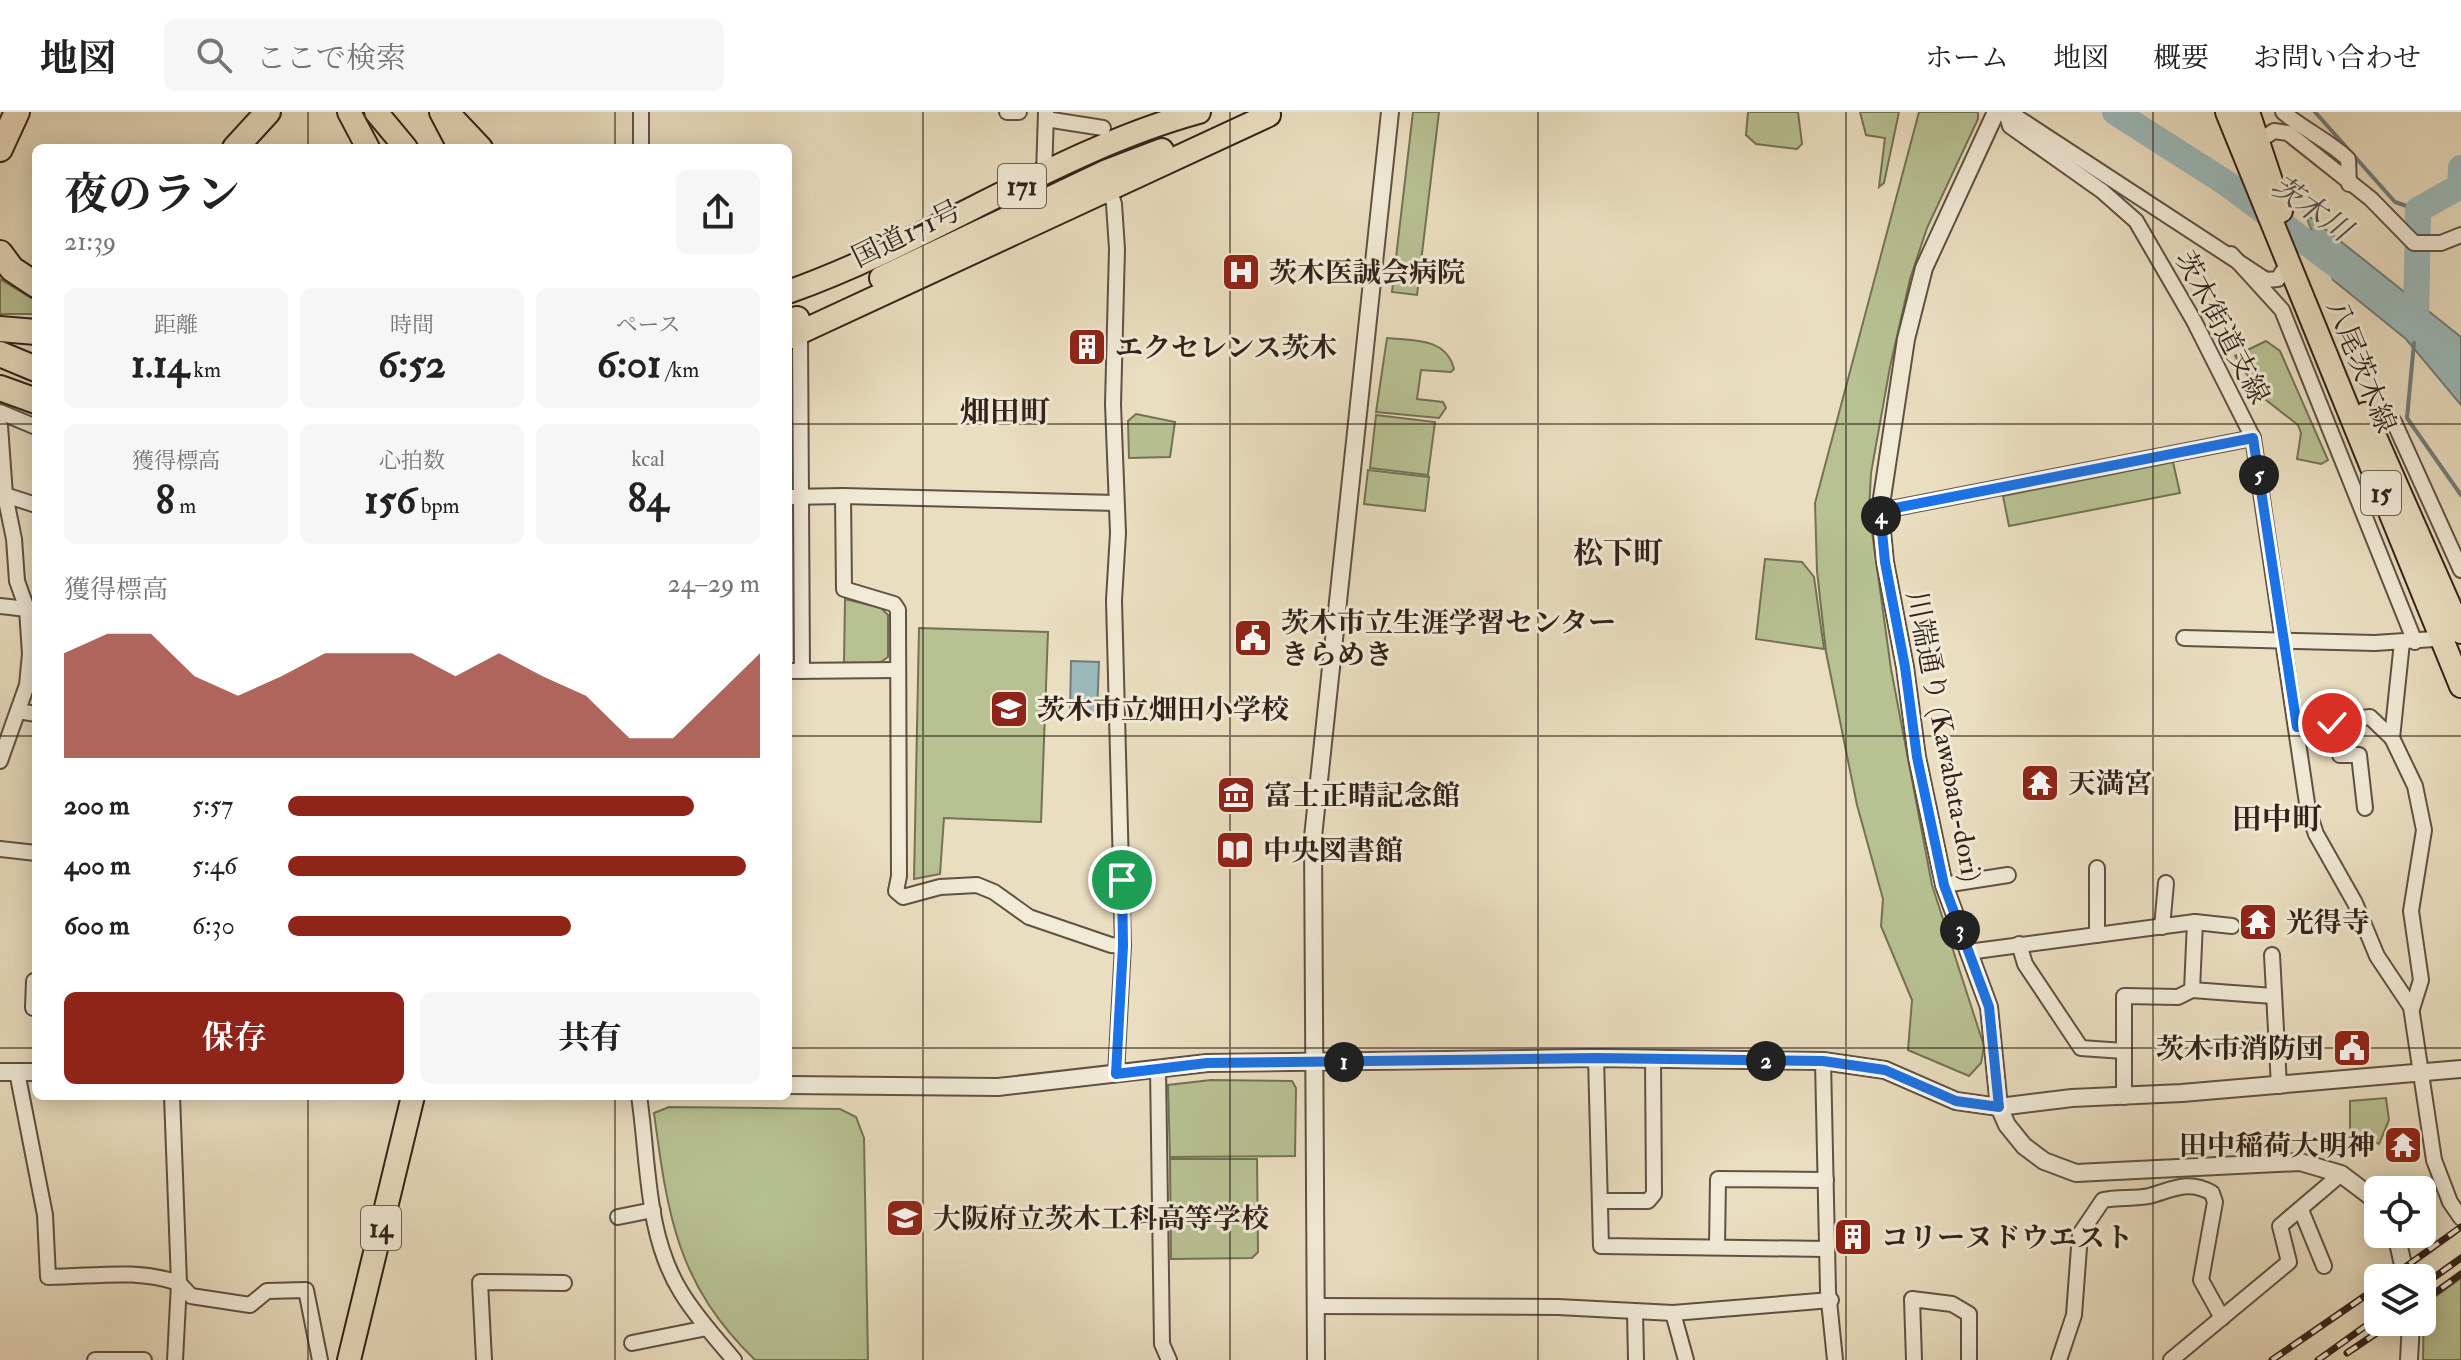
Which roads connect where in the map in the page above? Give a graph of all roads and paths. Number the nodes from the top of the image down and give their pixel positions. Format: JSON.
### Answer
{"nodes":[{"id":1,"x":17,"y":112,"type":"edge"},
{"id":2,"x":349,"y":112,"type":"edge"},
{"id":3,"x":376,"y":112,"type":"edge"},
{"id":4,"x":445,"y":112,"type":"edge"},
{"id":5,"x":641,"y":112,"type":"edge"},
{"id":6,"x":1007,"y":112,"type":"edge"},
{"id":7,"x":1019,"y":112,"type":"edge"},
{"id":8,"x":1111,"y":112,"type":"edge"},
{"id":9,"x":1199,"y":112,"type":"edge"},
{"id":10,"x":1390,"y":112,"type":"edge"},
{"id":11,"x":1996,"y":112,"type":"edge"},
{"id":12,"x":2008,"y":112,"type":"edge"},
{"id":13,"x":2212,"y":112,"type":"edge"},
{"id":14,"x":2227,"y":112,"type":"edge"},
{"id":15,"x":2283,"y":112,"type":"edge"},
{"id":16,"x":1271,"y":113,"type":"edge"},
{"id":17,"x":1046,"y":116,"type":"edge"},
{"id":18,"x":260,"y":117,"type":"edge"},
{"id":19,"x":2247,"y":124,"type":"edge"},
{"id":20,"x":1107,"y":136,"type":"junction"},
{"id":21,"x":238,"y":144,"type":"edge"},
{"id":22,"x":366,"y":144,"type":"edge"},
{"id":23,"x":403,"y":144,"type":"edge"},
{"id":24,"x":459,"y":144,"type":"edge"},
{"id":25,"x":477,"y":144,"type":"edge"},
{"id":26,"x":641,"y":144,"type":"edge"},
{"id":27,"x":0,"y":149,"type":"edge"},
{"id":28,"x":1044,"y":176,"type":"junction"},
{"id":29,"x":2349,"y":184,"type":"junction"},
{"id":30,"x":1109,"y":188,"type":"junction"},
{"id":31,"x":2461,"y":235,"type":"edge"},
{"id":32,"x":0,"y":253,"type":"edge"},
{"id":33,"x":2231,"y":254,"type":"junction"},
{"id":34,"x":849,"y":271,"type":"junction"},
{"id":35,"x":2283,"y":271,"type":"junction"},
{"id":36,"x":32,"y":282,"type":"edge"},
{"id":37,"x":792,"y":291,"type":"edge"},
{"id":38,"x":2299,"y":299,"type":"junction"},
{"id":39,"x":792,"y":323,"type":"edge"},
{"id":40,"x":0,"y":329,"type":"edge"},
{"id":41,"x":32,"y":332,"type":"edge"},
{"id":42,"x":0,"y":354,"type":"edge"},
{"id":43,"x":32,"y":367,"type":"edge"},
{"id":44,"x":0,"y":388,"type":"edge"},
{"id":45,"x":32,"y":400,"type":"edge"},
{"id":46,"x":0,"y":412,"type":"edge"},
{"id":47,"x":2386,"y":419,"type":"dead end"},
{"id":48,"x":32,"y":425,"type":"edge"},
{"id":49,"x":0,"y":426,"type":"edge"},
{"id":50,"x":2253,"y":438,"type":"junction"},
{"id":51,"x":5,"y":495,"type":"junction"},
{"id":52,"x":843,"y":496,"type":"junction"},
{"id":53,"x":795,"y":497,"type":"edge"},
{"id":54,"x":1116,"y":503,"type":"junction"},
{"id":55,"x":32,"y":504,"type":"edge"},
{"id":56,"x":1880,"y":511,"type":"junction"},
{"id":57,"x":7,"y":541,"type":"edge"},
{"id":58,"x":2461,"y":570,"type":"edge"},
{"id":59,"x":30,"y":605,"type":"edge"},
{"id":60,"x":0,"y":606,"type":"edge"},
{"id":61,"x":2454,"y":636,"type":"edge"},
{"id":62,"x":32,"y":638,"type":"edge"},
{"id":63,"x":2184,"y":638,"type":"dead end"},
{"id":64,"x":2285,"y":641,"type":"junction"},
{"id":65,"x":2409,"y":642,"type":"junction"},
{"id":66,"x":32,"y":660,"type":"edge"},
{"id":67,"x":898,"y":670,"type":"junction"},
{"id":68,"x":795,"y":671,"type":"edge"},
{"id":69,"x":2461,"y":686,"type":"edge"},
{"id":70,"x":18,"y":711,"type":"junction"},
{"id":71,"x":32,"y":713,"type":"edge"},
{"id":72,"x":2332,"y":723,"type":"junction"},
{"id":73,"x":2297,"y":727,"type":"junction"},
{"id":74,"x":2392,"y":738,"type":"junction"},
{"id":75,"x":0,"y":761,"type":"edge"},
{"id":76,"x":2365,"y":808,"type":"dead end"},
{"id":77,"x":0,"y":849,"type":"edge"},
{"id":78,"x":32,"y":853,"type":"edge"},
{"id":79,"x":2097,"y":868,"type":"dead end"},
{"id":80,"x":2008,"y":875,"type":"dead end"},
{"id":81,"x":2166,"y":883,"type":"dead end"},
{"id":82,"x":1944,"y":885,"type":"junction"},
{"id":83,"x":2195,"y":922,"type":"junction"},
{"id":84,"x":2232,"y":926,"type":"dead end"},
{"id":85,"x":2162,"y":927,"type":"junction"},
{"id":86,"x":2097,"y":935,"type":"junction"},
{"id":87,"x":2019,"y":944,"type":"junction"},
{"id":88,"x":1123,"y":946,"type":"junction"},
{"id":89,"x":1968,"y":952,"type":"junction"},
{"id":90,"x":2272,"y":955,"type":"dead end"},
{"id":91,"x":2192,"y":990,"type":"junction"},
{"id":92,"x":2273,"y":996,"type":"junction"},
{"id":93,"x":2412,"y":1009,"type":"junction"},
{"id":94,"x":2124,"y":1051,"type":"junction"},
{"id":95,"x":1596,"y":1058,"type":"junction"},
{"id":96,"x":1653,"y":1059,"type":"junction"},
{"id":97,"x":1823,"y":1061,"type":"junction"},
{"id":98,"x":1313,"y":1062,"type":"junction"},
{"id":99,"x":1158,"y":1068,"type":"junction"},
{"id":100,"x":2461,"y":1069,"type":"edge"},
{"id":101,"x":8,"y":1072,"type":"edge"},
{"id":102,"x":32,"y":1072,"type":"edge"},
{"id":103,"x":1116,"y":1074,"type":"junction"},
{"id":104,"x":2421,"y":1075,"type":"junction"},
{"id":105,"x":792,"y":1085,"type":"edge"},
{"id":106,"x":2279,"y":1086,"type":"junction"},
{"id":107,"x":2124,"y":1097,"type":"junction"},
{"id":108,"x":172,"y":1100,"type":"edge"},
{"id":109,"x":412,"y":1100,"type":"edge"},
{"id":110,"x":639,"y":1100,"type":"edge"},
{"id":111,"x":1999,"y":1107,"type":"junction"},
{"id":112,"x":2171,"y":1168,"type":"junction"},
{"id":113,"x":2341,"y":1174,"type":"junction"},
{"id":114,"x":1826,"y":1180,"type":"junction"},
{"id":115,"x":2171,"y":1186,"type":"junction"},
{"id":116,"x":2364,"y":1191,"type":"edge"},
{"id":117,"x":1600,"y":1201,"type":"junction"},
{"id":118,"x":653,"y":1210,"type":"junction"},
{"id":119,"x":2301,"y":1210,"type":"junction"},
{"id":120,"x":618,"y":1217,"type":"dead end"},
{"id":121,"x":2461,"y":1218,"type":"edge"},
{"id":122,"x":1717,"y":1247,"type":"junction"},
{"id":123,"x":1827,"y":1249,"type":"junction"},
{"id":124,"x":2324,"y":1266,"type":"dead end"},
{"id":125,"x":179,"y":1283,"type":"junction"},
{"id":126,"x":564,"y":1283,"type":"dead end"},
{"id":127,"x":1831,"y":1300,"type":"junction"},
{"id":128,"x":1315,"y":1306,"type":"junction"},
{"id":129,"x":1635,"y":1312,"type":"junction"},
{"id":130,"x":1673,"y":1313,"type":"junction"},
{"id":131,"x":2222,"y":1318,"type":"junction"},
{"id":132,"x":707,"y":1328,"type":"junction"},
{"id":133,"x":2410,"y":1336,"type":"edge"},
{"id":134,"x":632,"y":1343,"type":"dead end"},
{"id":135,"x":95,"y":1360,"type":"edge"},
{"id":136,"x":144,"y":1360,"type":"edge"},
{"id":137,"x":175,"y":1360,"type":"edge"},
{"id":138,"x":320,"y":1360,"type":"edge"},
{"id":139,"x":349,"y":1360,"type":"edge"},
{"id":140,"x":484,"y":1360,"type":"edge"},
{"id":141,"x":734,"y":1360,"type":"edge"},
{"id":142,"x":1169,"y":1360,"type":"edge"},
{"id":143,"x":1316,"y":1360,"type":"edge"},
{"id":144,"x":1636,"y":1360,"type":"edge"},
{"id":145,"x":1686,"y":1360,"type":"edge"},
{"id":146,"x":1835,"y":1360,"type":"edge"},
{"id":147,"x":1914,"y":1360,"type":"edge"},
{"id":148,"x":1969,"y":1360,"type":"edge"},
{"id":149,"x":2059,"y":1360,"type":"edge"},
{"id":150,"x":2171,"y":1360,"type":"edge"},
{"id":151,"x":2409,"y":1360,"type":"edge"}],
"edges":[{"from":1,"to":27,"type":"highway"},
{"from":2,"to":22,"type":"main road"},
{"from":3,"to":23,"type":"main road"},
{"from":4,"to":24,"type":"highway"},
{"from":4,"to":25,"type":"main road"},
{"from":5,"to":26,"type":"street"},
{"from":6,"to":7,"type":"street"},
{"from":8,"to":20,"type":"street"},
{"from":9,"to":20,"type":"main road","name":"国道171号","number":"171"},
{"from":10,"to":98,"type":"street"},
{"from":11,"to":56,"type":"street","name":"川端通り (Kawabata-dori)"},
{"from":12,"to":33,"type":"street"},
{"from":12,"to":50,"type":"street","name":"茨木街道支線"},
{"from":13,"to":35,"type":"main road","number":"15"},
{"from":14,"to":38,"type":"main road","name":"八尾茨木線","number":"15"},
{"from":15,"to":29,"type":"street"},
{"from":16,"to":30,"type":"main road"},
{"from":16,"to":39,"type":"main road","name":"国道171号","number":"171"},
{"from":17,"to":20,"type":"street"},
{"from":17,"to":28,"type":"street"},
{"from":18,"to":21,"type":"highway"},
{"from":19,"to":29,"type":"street"},
{"from":19,"to":61,"type":"main road","name":"八尾茨木線","number":"15"},
{"from":20,"to":28,"type":"main road","name":"国道171号","number":"171"},
{"from":28,"to":34,"type":"main road","name":"国道171号","number":"171"},
{"from":29,"to":31,"type":"street"},
{"from":30,"to":39,"type":"main road"},
{"from":30,"to":54,"type":"street"},
{"from":32,"to":36,"type":"highway"},
{"from":33,"to":35,"type":"street"},
{"from":33,"to":65,"type":"street"},
{"from":34,"to":37,"type":"main road","name":"国道171号","number":"171"},
{"from":34,"to":39,"type":"main road"},
{"from":35,"to":38,"type":"main road","number":"15"},
{"from":38,"to":61,"type":"main road","name":"八尾茨木線","number":"15"},
{"from":39,"to":53,"type":"street"},
{"from":40,"to":41,"type":"highway"},
{"from":42,"to":43,"type":"highway"},
{"from":44,"to":45,"type":"highway"},
{"from":46,"to":48,"type":"street"},
{"from":47,"to":58,"type":"street"},
{"from":49,"to":51,"type":"street"},
{"from":50,"to":56,"type":"street"},
{"from":50,"to":64,"type":"street","name":"茨木街道支線"},
{"from":51,"to":55,"type":"street"},
{"from":51,"to":57,"type":"street"},
{"from":52,"to":53,"type":"street"},
{"from":52,"to":54,"type":"street"},
{"from":52,"to":67,"type":"street"},
{"from":53,"to":68,"type":"street"},
{"from":54,"to":88,"type":"street"},
{"from":56,"to":82,"type":"street","name":"川端通り (Kawabata-dori)"},
{"from":57,"to":59,"type":"street"},
{"from":59,"to":60,"type":"street"},
{"from":59,"to":62,"type":"street"},
{"from":61,"to":65,"type":"street"},
{"from":61,"to":69,"type":"main road","name":"八尾茨木線","number":"15"},
{"from":63,"to":64,"type":"street"},
{"from":64,"to":65,"type":"street"},
{"from":64,"to":73,"type":"street","name":"茨木街道支線"},
{"from":65,"to":74,"type":"street"},
{"from":66,"to":70,"type":"street"},
{"from":67,"to":68,"type":"street"},
{"from":67,"to":88,"type":"street"},
{"from":70,"to":71,"type":"street"},
{"from":70,"to":75,"type":"street"},
{"from":72,"to":73,"type":"street"},
{"from":72,"to":74,"type":"street"},
{"from":72,"to":76,"type":"street"},
{"from":73,"to":93,"type":"street","name":"茨木街道支線"},
{"from":74,"to":93,"type":"street"},
{"from":77,"to":78,"type":"street"},
{"from":79,"to":86,"type":"street"},
{"from":80,"to":82,"type":"street"},
{"from":81,"to":85,"type":"street"},
{"from":82,"to":89,"type":"street","name":"川端通り (Kawabata-dori)"},
{"from":83,"to":84,"type":"street"},
{"from":83,"to":85,"type":"street"},
{"from":83,"to":91,"type":"street"},
{"from":85,"to":86,"type":"street"},
{"from":86,"to":87,"type":"street"},
{"from":87,"to":89,"type":"street"},
{"from":87,"to":94,"type":"street"},
{"from":88,"to":103,"type":"street"},
{"from":89,"to":111,"type":"street","name":"川端通り (Kawabata-dori)"},
{"from":90,"to":92,"type":"street"},
{"from":91,"to":92,"type":"street"},
{"from":91,"to":94,"type":"street"},
{"from":92,"to":106,"type":"street"},
{"from":93,"to":104,"type":"street","name":"茨木街道支線"},
{"from":94,"to":107,"type":"street"},
{"from":95,"to":96,"type":"street"},
{"from":95,"to":98,"type":"street"},
{"from":95,"to":117,"type":"street"},
{"from":96,"to":97,"type":"street"},
{"from":96,"to":117,"type":"street"},
{"from":97,"to":111,"type":"street"},
{"from":97,"to":114,"type":"street"},
{"from":98,"to":99,"type":"street"},
{"from":98,"to":128,"type":"street"},
{"from":99,"to":103,"type":"street"},
{"from":99,"to":142,"type":"street"},
{"from":100,"to":104,"type":"street"},
{"from":101,"to":102,"type":"street"},
{"from":101,"to":125,"type":"street"},
{"from":103,"to":105,"type":"street"},
{"from":104,"to":106,"type":"street"},
{"from":104,"to":121,"type":"street","name":"茨木街道支線"},
{"from":106,"to":107,"type":"street"},
{"from":107,"to":111,"type":"street"},
{"from":108,"to":125,"type":"street"},
{"from":109,"to":139,"type":"main road","number":"14"},
{"from":110,"to":118,"type":"street"},
{"from":111,"to":112,"type":"street","name":"川端通り (Kawabata-dori)"},
{"from":112,"to":113,"type":"street","name":"川端通り (Kawabata-dori)"},
{"from":112,"to":115,"type":"street"},
{"from":113,"to":116,"type":"street","name":"川端通り (Kawabata-dori)"},
{"from":113,"to":119,"type":"street"},
{"from":114,"to":122,"type":"street"},
{"from":114,"to":123,"type":"street"},
{"from":115,"to":131,"type":"street"},
{"from":115,"to":149,"type":"street"},
{"from":117,"to":122,"type":"street"},
{"from":118,"to":120,"type":"street"},
{"from":118,"to":132,"type":"street"},
{"from":119,"to":124,"type":"street"},
{"from":119,"to":131,"type":"street"},
{"from":122,"to":123,"type":"street"},
{"from":123,"to":127,"type":"street"},
{"from":125,"to":137,"type":"street"},
{"from":125,"to":138,"type":"street"},
{"from":126,"to":140,"type":"street"},
{"from":127,"to":130,"type":"street"},
{"from":127,"to":146,"type":"street"},
{"from":128,"to":129,"type":"street"},
{"from":128,"to":143,"type":"street"},
{"from":129,"to":130,"type":"street"},
{"from":129,"to":144,"type":"street"},
{"from":130,"to":145,"type":"street"},
{"from":131,"to":150,"type":"street"},
{"from":132,"to":134,"type":"street"},
{"from":132,"to":141,"type":"street"},
{"from":133,"to":151,"type":"street"},
{"from":135,"to":136,"type":"street"},
{"from":147,"to":148,"type":"street"}]}
